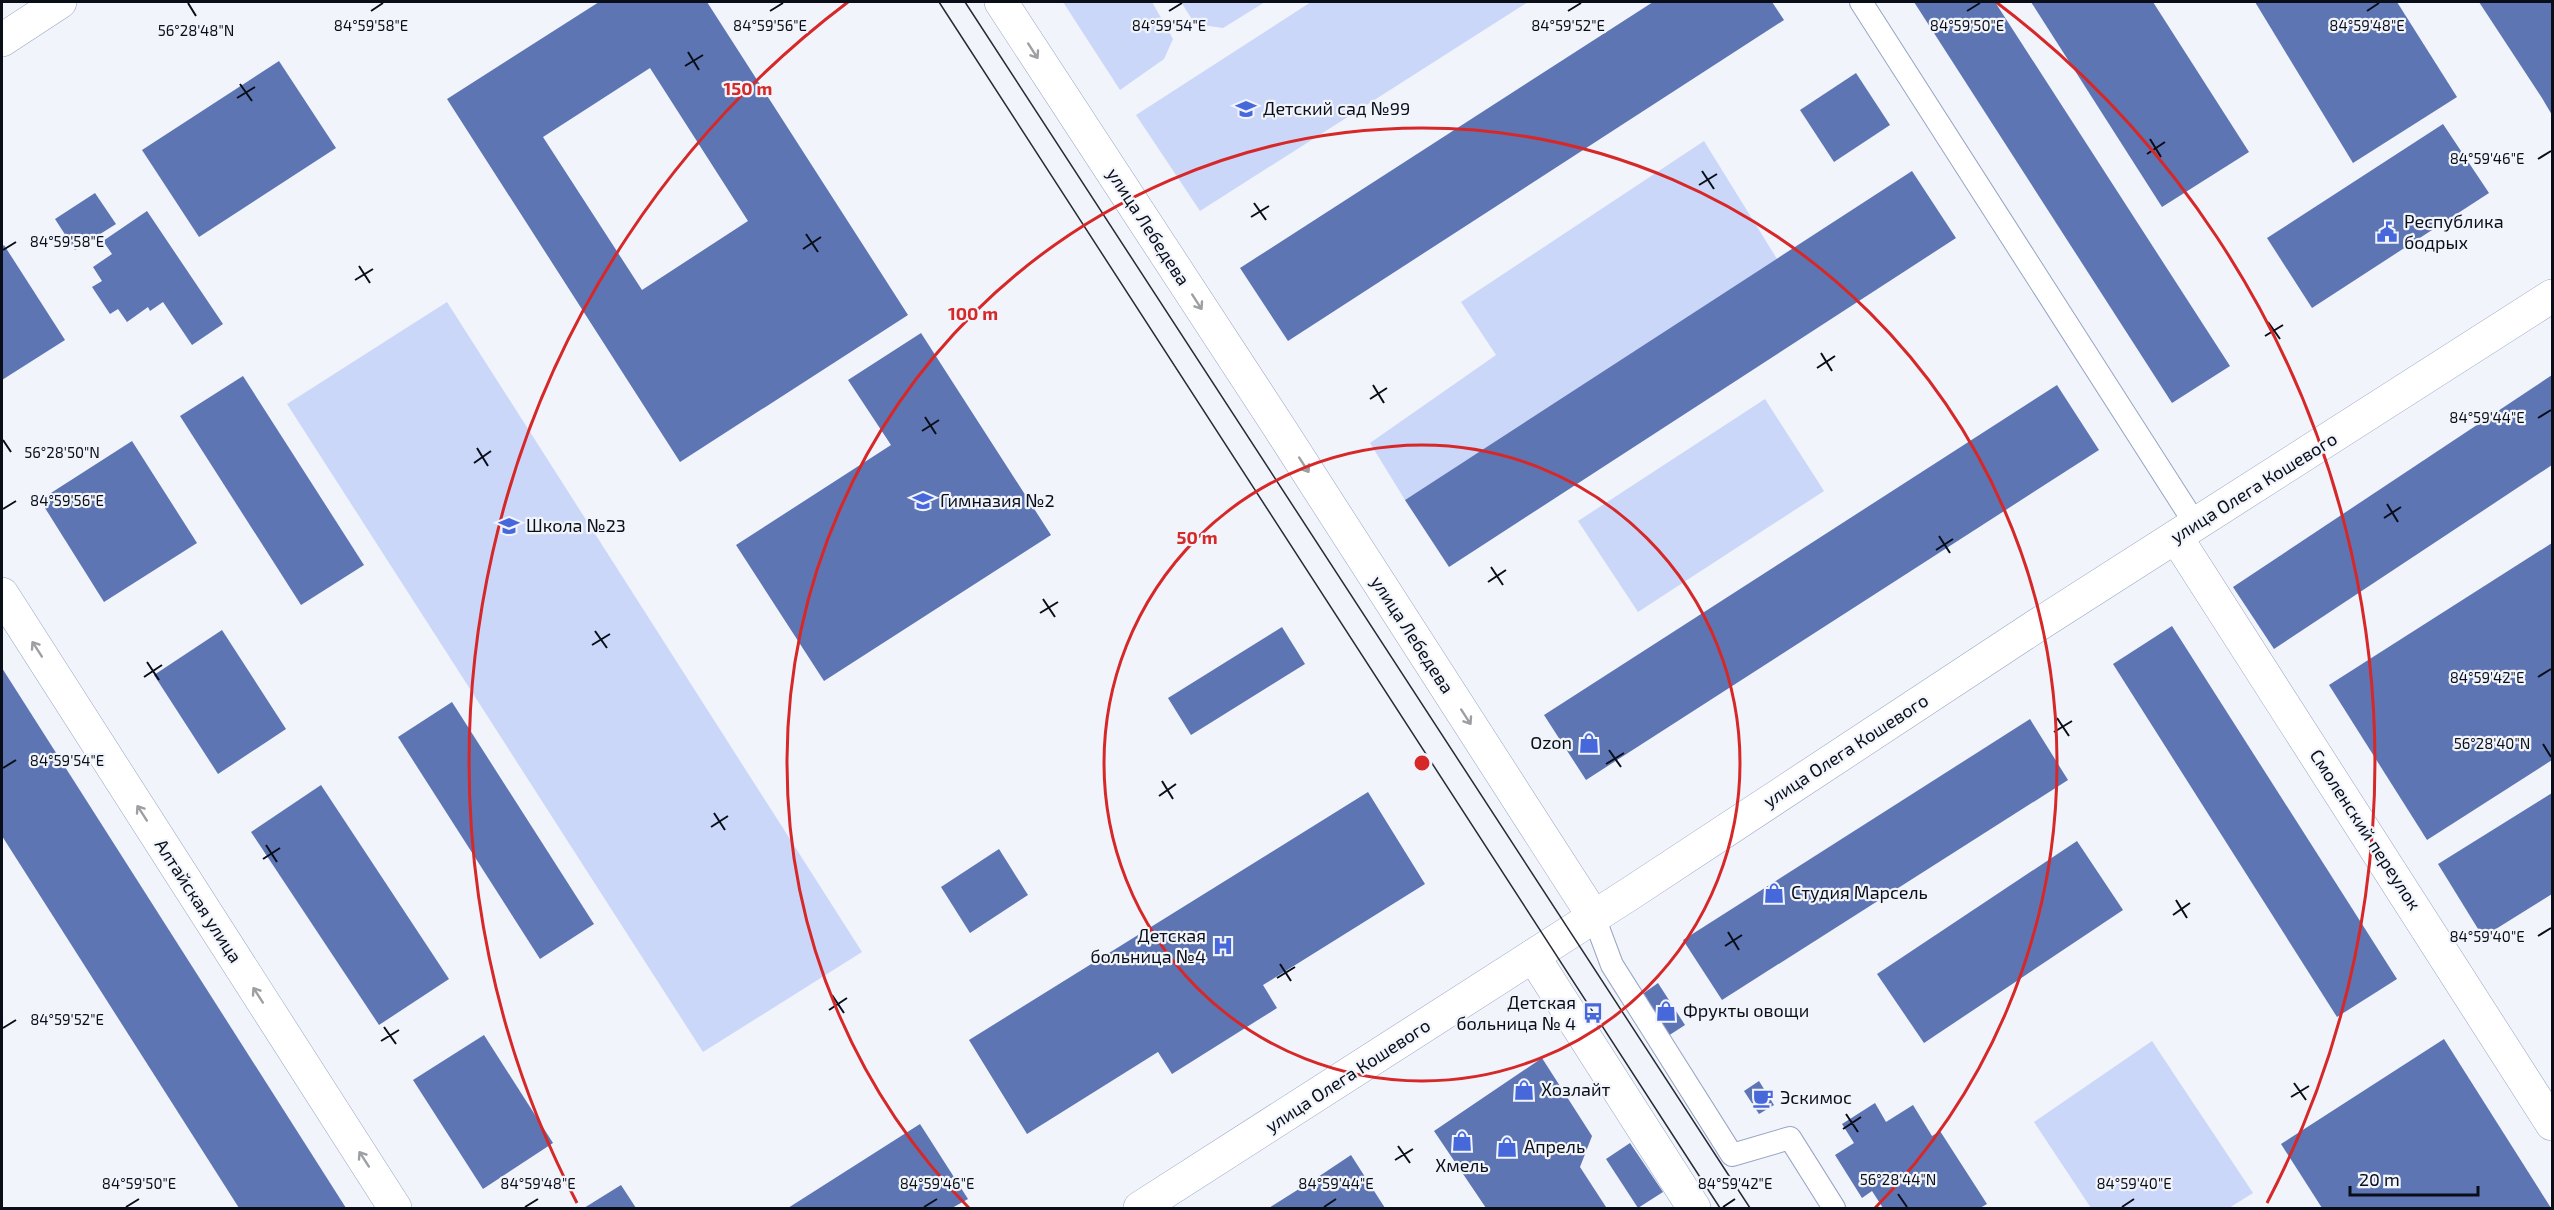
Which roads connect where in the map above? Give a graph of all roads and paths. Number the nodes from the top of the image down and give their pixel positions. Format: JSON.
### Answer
{"nodes":[{"id":1,"x":60,"y":2,"type":"edge"},
{"id":2,"x":1001,"y":2,"type":"edge"},
{"id":3,"x":1861,"y":2,"type":"edge"},
{"id":4,"x":2,"y":40,"type":"edge"},
{"id":5,"x":2553,"y":296,"type":"edge"},
{"id":6,"x":2186,"y":531,"type":"junction"},
{"id":7,"x":2,"y":594,"type":"edge"},
{"id":8,"x":1594,"y":917,"type":"junction"},
{"id":9,"x":1533,"y":956,"type":"junction"},
{"id":10,"x":2553,"y":1124,"type":"edge"},
{"id":11,"x":395,"y":1209,"type":"edge"},
{"id":12,"x":1140,"y":1209,"type":"edge"},
{"id":13,"x":1694,"y":1209,"type":"edge"},
{"id":14,"x":1834,"y":1209,"type":"edge"}],
"edges":[{"from":1,"to":4,"type":"street"},
{"from":2,"to":8,"type":"street","name":"улица Лебедева","one_way":true},
{"from":3,"to":6,"type":"lane"},
{"from":5,"to":6,"type":"street","name":"улица Олега Кошевого"},
{"from":6,"to":8,"type":"street","name":"улица Олега Кошевого"},
{"from":6,"to":10,"type":"street","name":"Смоленский переулок"},
{"from":11,"to":7,"type":"street","name":"Алтайская улица","one_way":true},
{"from":8,"to":9,"type":"street","name":"улица Олега Кошевого"},
{"from":8,"to":14,"type":"lane","name":"улица Лебедева"},
{"from":9,"to":12,"type":"street","name":"улица Олега Кошевого"},
{"from":9,"to":13,"type":"street"}]}
